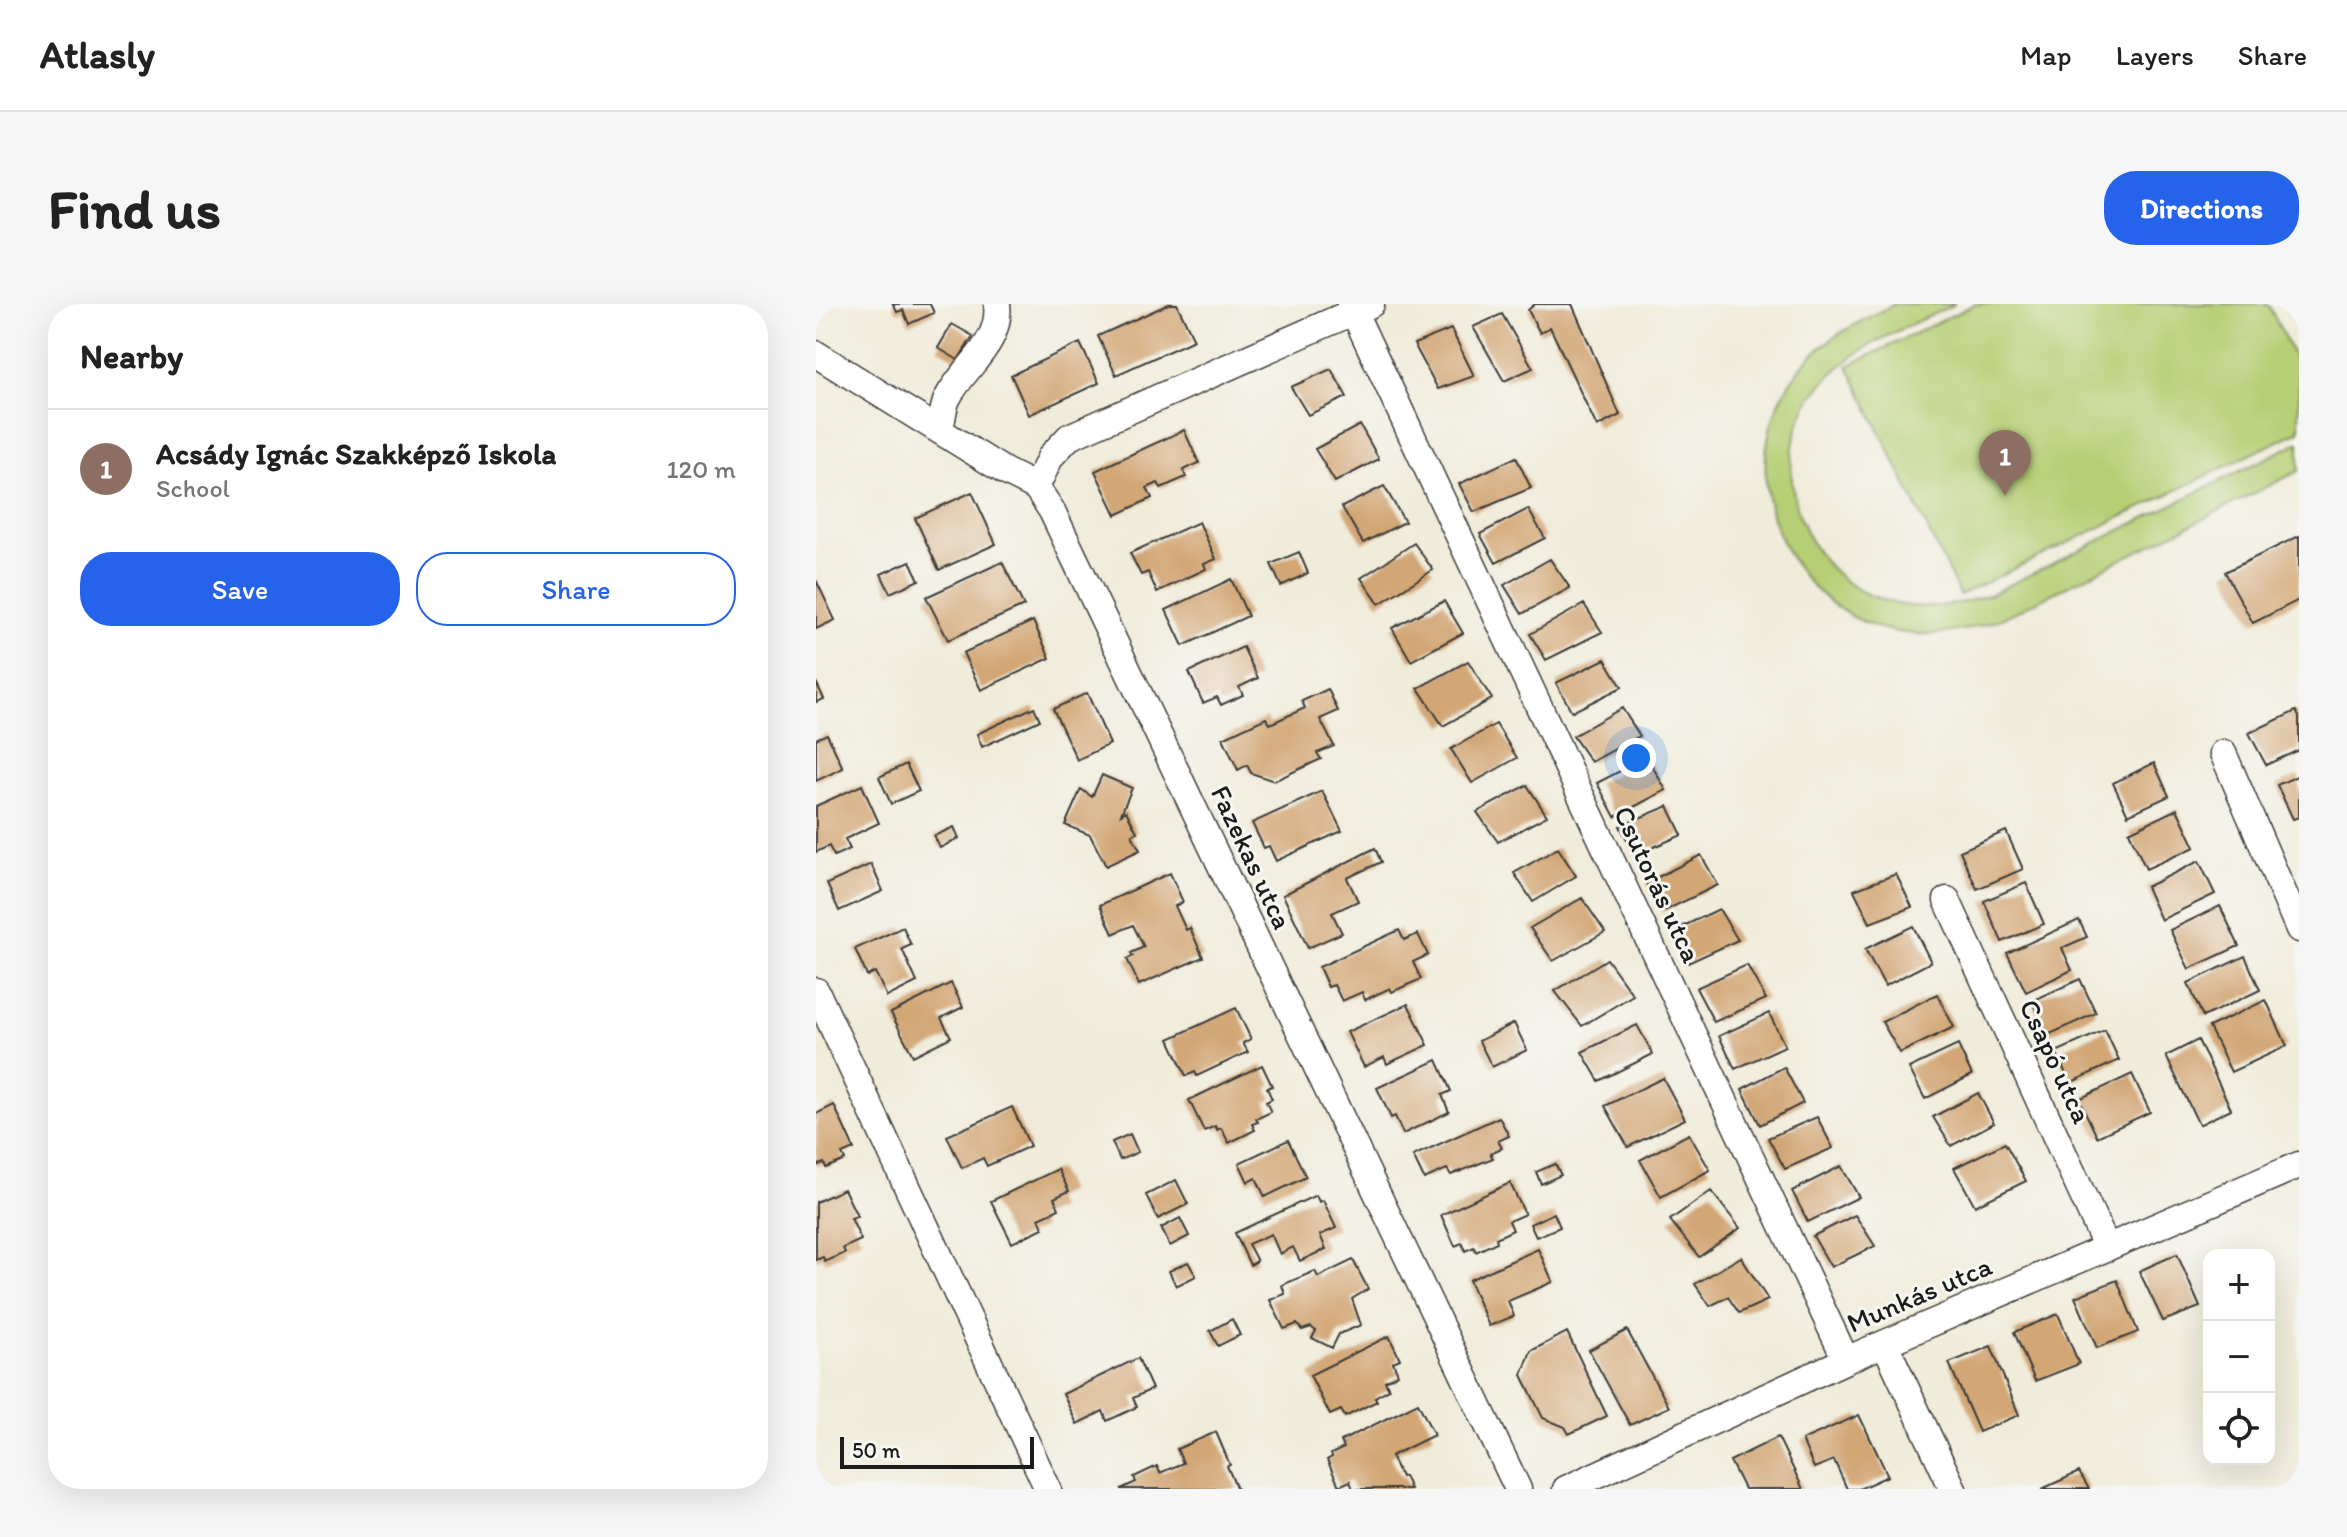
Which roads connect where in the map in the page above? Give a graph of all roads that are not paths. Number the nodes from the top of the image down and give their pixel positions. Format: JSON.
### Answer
{"nodes":[{"id":1,"x":997,"y":304,"type":"edge"},
{"id":2,"x":1358,"y":306,"type":"edge"},
{"id":3,"x":816,"y":354,"type":"edge"},
{"id":4,"x":940,"y":430,"type":"junction"},
{"id":5,"x":1036,"y":487,"type":"junction"},
{"id":6,"x":2223,"y":753,"type":"dead end"},
{"id":7,"x":1947,"y":900,"type":"dead end"},
{"id":8,"x":2299,"y":929,"type":"edge"},
{"id":9,"x":816,"y":991,"type":"edge"},
{"id":10,"x":2299,"y":1165,"type":"edge"},
{"id":11,"x":2107,"y":1248,"type":"junction"},
{"id":12,"x":1885,"y":1344,"type":"junction"},
{"id":13,"x":1846,"y":1360,"type":"junction"},
{"id":14,"x":1048,"y":1489,"type":"edge"},
{"id":15,"x":1518,"y":1489,"type":"edge"},
{"id":16,"x":1566,"y":1489,"type":"edge"},
{"id":17,"x":1953,"y":1489,"type":"edge"}],
"edges":[{"from":1,"to":4,"type":"street"},
{"from":2,"to":5,"type":"street"},
{"from":2,"to":13,"type":"street","name":"Csutorás utca"},
{"from":3,"to":4,"type":"street"},
{"from":4,"to":5,"type":"street"},
{"from":5,"to":15,"type":"street","name":"Fazekas utca"},
{"from":6,"to":8,"type":"street"},
{"from":7,"to":11,"type":"street","name":"Csapó utca"},
{"from":9,"to":14,"type":"street"},
{"from":10,"to":11,"type":"street","name":"Munkás utca"},
{"from":11,"to":12,"type":"street","name":"Munkás utca"},
{"from":12,"to":13,"type":"street","name":"Munkás utca"},
{"from":12,"to":17,"type":"street"},
{"from":13,"to":16,"type":"street","name":"Munkás utca"}]}
